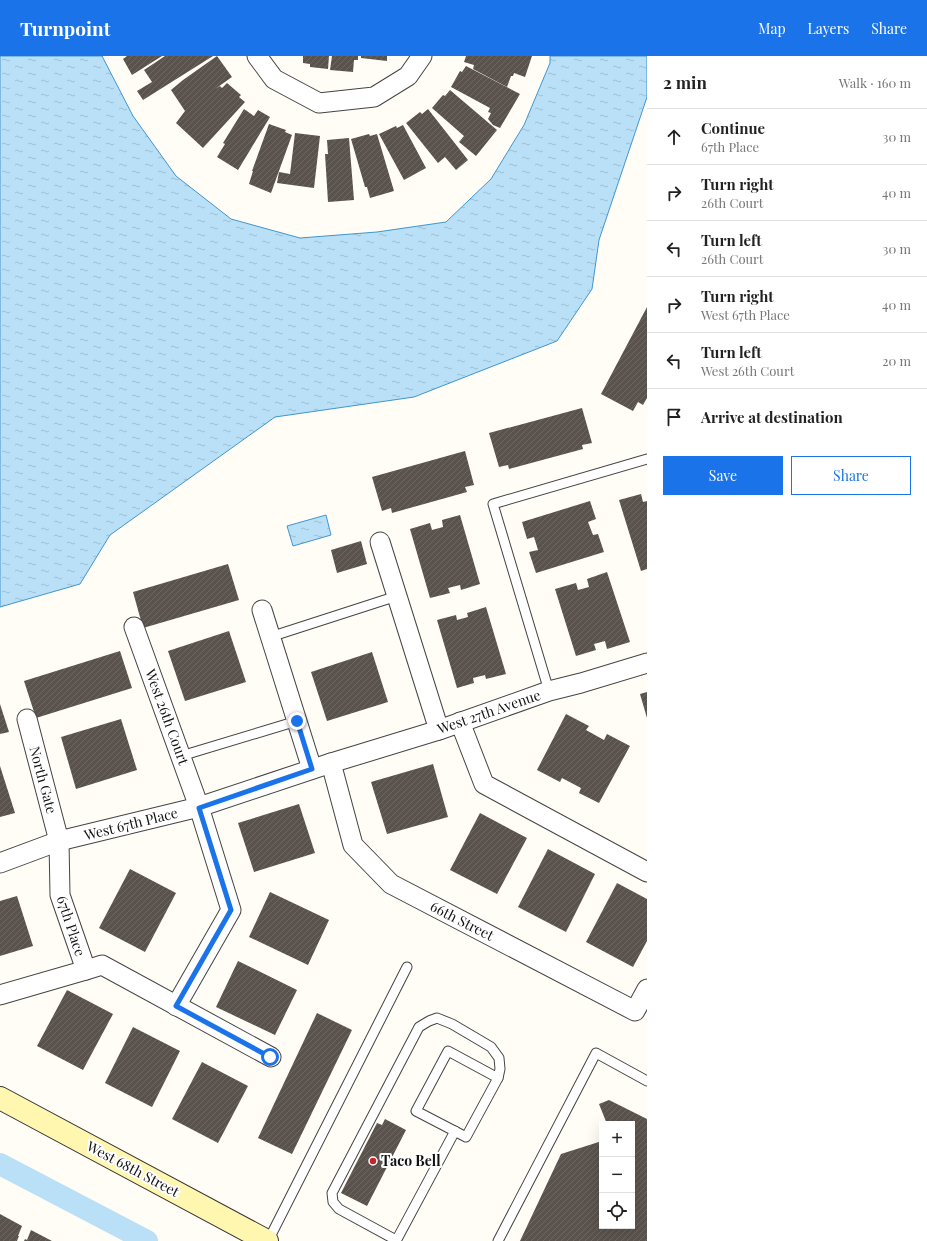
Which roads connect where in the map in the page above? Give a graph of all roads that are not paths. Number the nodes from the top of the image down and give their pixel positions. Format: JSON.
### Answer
{"nodes":[{"id":1,"x":257,"y":56,"type":"edge"},
{"id":2,"x":422,"y":56,"type":"edge"},
{"id":3,"x":647,"y":459,"type":"edge"},
{"id":4,"x":380,"y":542,"type":"dead end"},
{"id":5,"x":397,"y":596,"type":"junction"},
{"id":6,"x":262,"y":610,"type":"dead end"},
{"id":7,"x":134,"y":627,"type":"dead end"},
{"id":8,"x":270,"y":637,"type":"junction"},
{"id":9,"x":647,"y":662,"type":"edge"},
{"id":10,"x":549,"y":691,"type":"junction"},
{"id":11,"x":27,"y":719,"type":"dead end"},
{"id":12,"x":297,"y":721,"type":"junction"},
{"id":13,"x":460,"y":722,"type":"junction"},
{"id":14,"x":439,"y":730,"type":"junction"},
{"id":15,"x":181,"y":756,"type":"junction"},
{"id":16,"x":331,"y":763,"type":"junction"},
{"id":17,"x":312,"y":769,"type":"junction"},
{"id":18,"x":199,"y":808,"type":"junction"},
{"id":19,"x":59,"y":841,"type":"junction"},
{"id":20,"x":0,"y":863,"type":"edge"},
{"id":21,"x":647,"y":872,"type":"edge"},
{"id":22,"x":407,"y":967,"type":"dead end"},
{"id":23,"x":86,"y":970,"type":"junction"},
{"id":24,"x":647,"y":989,"type":"edge"},
{"id":25,"x":0,"y":995,"type":"edge"},
{"id":26,"x":176,"y":1006,"type":"junction"},
{"id":27,"x":270,"y":1057,"type":"dead end"},
{"id":28,"x":498,"y":1078,"type":"junction"},
{"id":29,"x":647,"y":1081,"type":"edge"},
{"id":30,"x":0,"y":1098,"type":"edge"},
{"id":31,"x":455,"y":1131,"type":"junction"},
{"id":32,"x":396,"y":1240,"type":"edge"},
{"id":33,"x":267,"y":1241,"type":"edge"},
{"id":34,"x":498,"y":1241,"type":"edge"}],
"edges":[{"from":1,"to":2,"type":"street"},
{"from":3,"to":10,"type":"lane"},
{"from":4,"to":5,"type":"street"},
{"from":5,"to":8,"type":"lane"},
{"from":5,"to":14,"type":"street"},
{"from":6,"to":8,"type":"street"},
{"from":7,"to":15,"type":"street","name":"West 26th Court"},
{"from":8,"to":12,"type":"street"},
{"from":9,"to":10,"type":"street","name":"West 27th Avenue"},
{"from":10,"to":13,"type":"street","name":"West 27th Avenue"},
{"from":11,"to":19,"type":"street","name":"North Gate"},
{"from":12,"to":15,"type":"lane"},
{"from":12,"to":17,"type":"street"},
{"from":13,"to":14,"type":"street","name":"West 27th Avenue"},
{"from":13,"to":21,"type":"street"},
{"from":14,"to":16,"type":"street","name":"West 27th Avenue"},
{"from":15,"to":18,"type":"street","name":"West 26th Court"},
{"from":16,"to":17,"type":"street","name":"West 67th Place"},
{"from":16,"to":24,"type":"street","name":"66th Street"},
{"from":17,"to":18,"type":"street","name":"West 67th Place"},
{"from":18,"to":19,"type":"street","name":"West 67th Place"},
{"from":18,"to":26,"type":"street","name":"West 26th Court"},
{"from":19,"to":20,"type":"street","name":"West 67th Place"},
{"from":19,"to":23,"type":"street","name":"67th Place"},
{"from":22,"to":33,"type":"lane"},
{"from":23,"to":25,"type":"street"},
{"from":23,"to":26,"type":"street","name":"67th Place"},
{"from":26,"to":27,"type":"street","name":"67th Place"},
{"from":28,"to":31,"type":"lane"},
{"from":28,"to":31,"type":"lane"},
{"from":28,"to":32,"type":"lane"},
{"from":29,"to":34,"type":"lane"},
{"from":30,"to":33,"type":"main road","name":"West 68th Street"},
{"from":31,"to":32,"type":"lane"}]}
